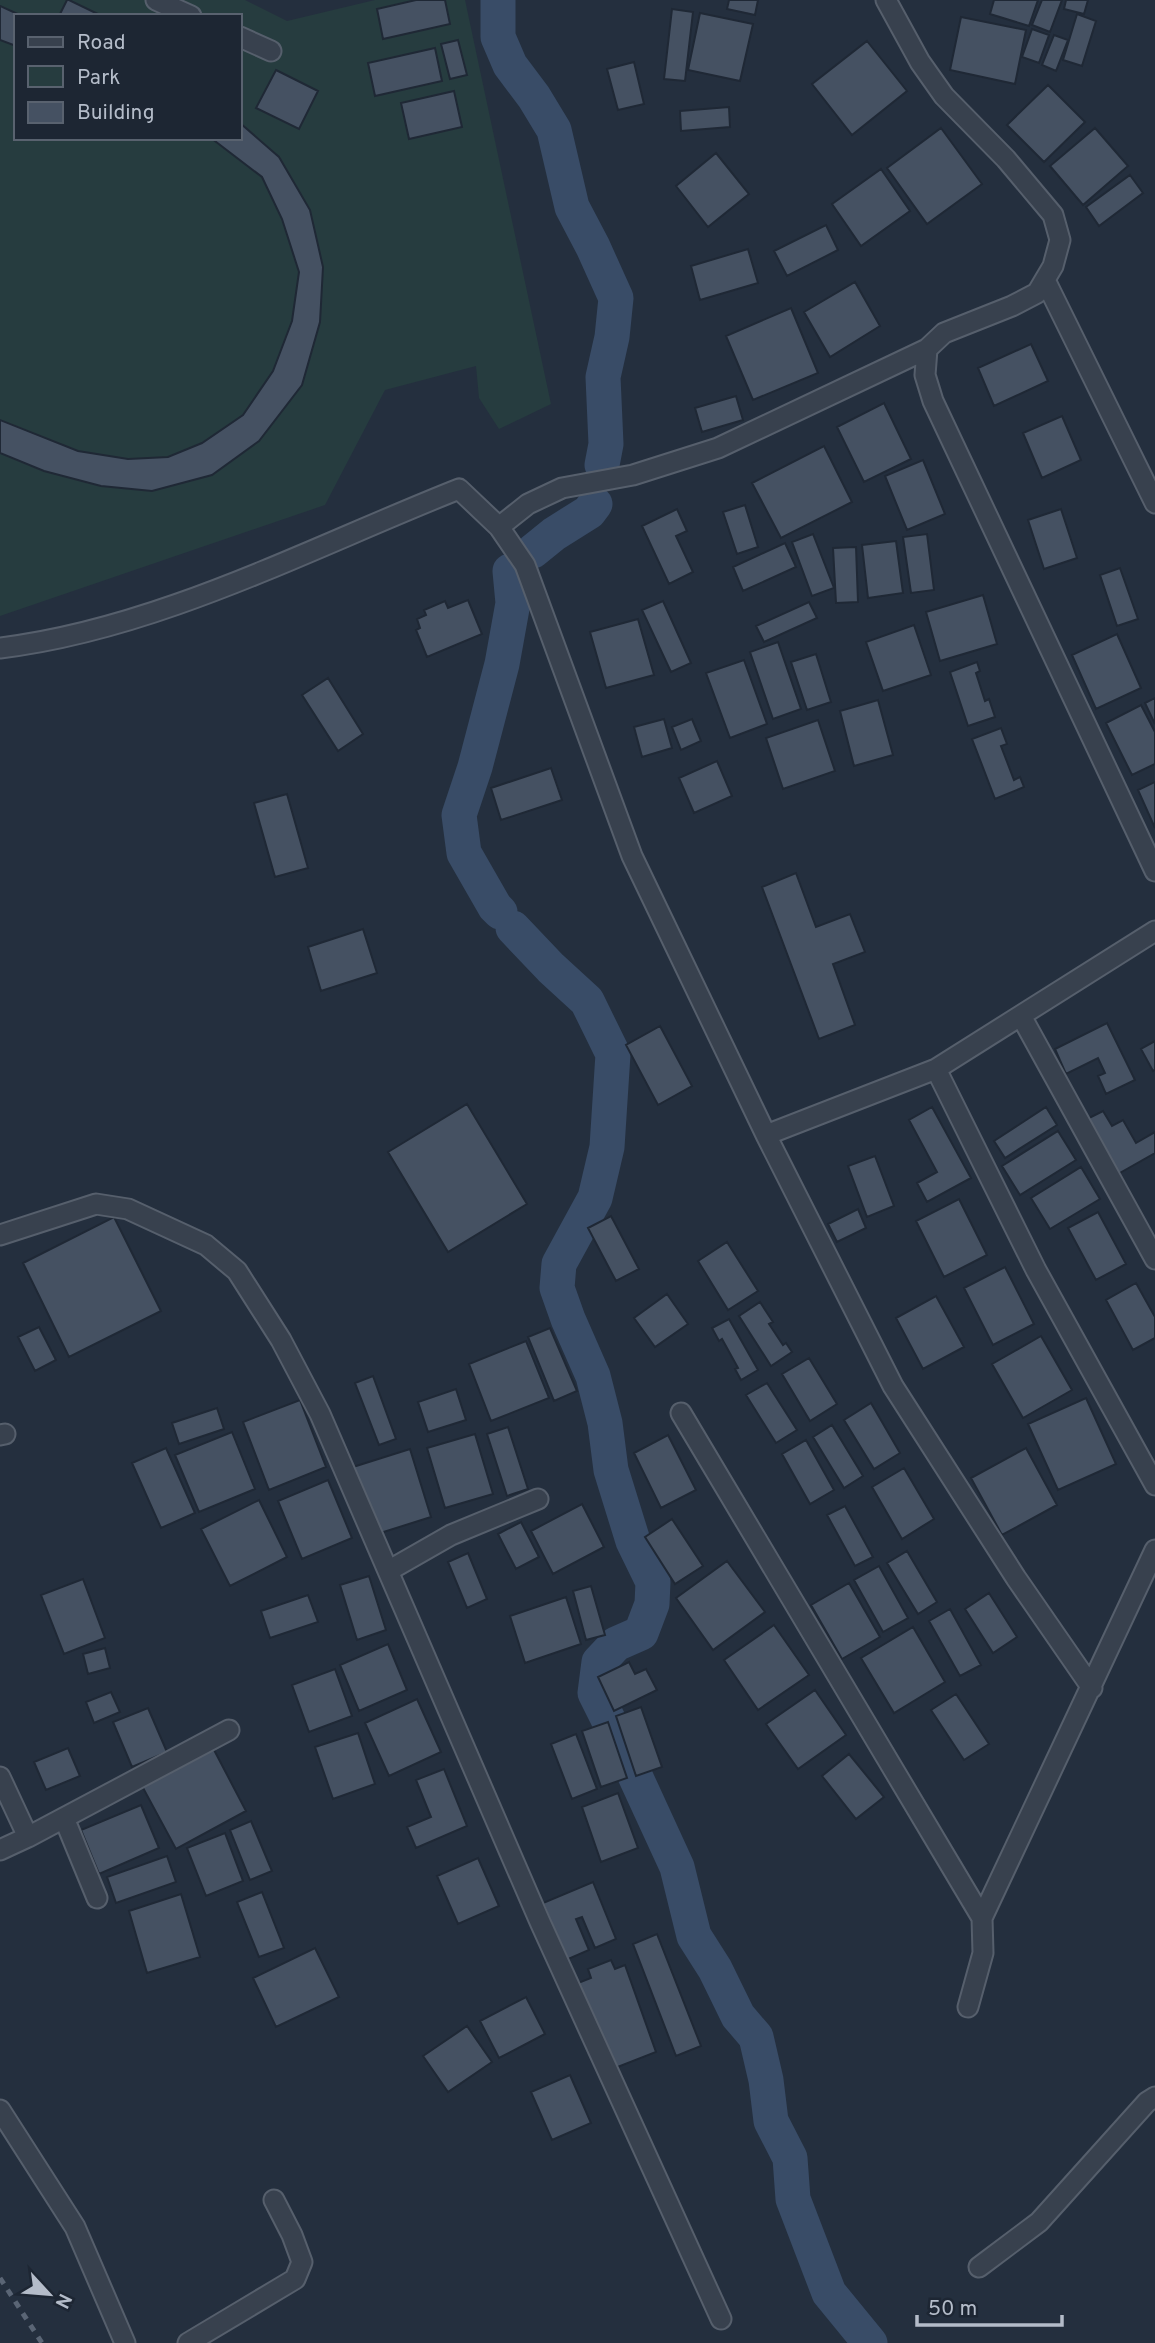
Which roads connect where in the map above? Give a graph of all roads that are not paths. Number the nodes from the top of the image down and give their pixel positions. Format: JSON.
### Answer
{"nodes":[{"id":1,"x":156,"y":0,"type":"edge"},
{"id":2,"x":886,"y":0,"type":"edge"},
{"id":3,"x":187,"y":14,"type":"edge"},
{"id":4,"x":242,"y":38,"type":"edge"},
{"id":5,"x":271,"y":51,"type":"dead end"},
{"id":6,"x":1045,"y":280,"type":"junction"},
{"id":7,"x":927,"y":349,"type":"junction"},
{"id":8,"x":1155,"y":503,"type":"edge"},
{"id":9,"x":499,"y":527,"type":"junction"},
{"id":10,"x":0,"y":648,"type":"edge"},
{"id":11,"x":1155,"y":871,"type":"edge"},
{"id":12,"x":1155,"y":931,"type":"edge"},
{"id":13,"x":1021,"y":1016,"type":"junction"},
{"id":14,"x":936,"y":1069,"type":"junction"},
{"id":15,"x":766,"y":1135,"type":"junction"},
{"id":16,"x":0,"y":1235,"type":"edge"},
{"id":17,"x":1155,"y":1259,"type":"edge"},
{"id":18,"x":681,"y":1413,"type":"dead end"},
{"id":19,"x":1155,"y":1485,"type":"edge"},
{"id":20,"x":538,"y":1499,"type":"dead end"},
{"id":21,"x":1155,"y":1550,"type":"edge"},
{"id":22,"x":388,"y":1571,"type":"junction"},
{"id":23,"x":1092,"y":1688,"type":"junction"},
{"id":24,"x":229,"y":1730,"type":"dead end"},
{"id":25,"x":0,"y":1777,"type":"edge"},
{"id":26,"x":64,"y":1818,"type":"junction"},
{"id":27,"x":28,"y":1837,"type":"junction"},
{"id":28,"x":0,"y":1850,"type":"edge"},
{"id":29,"x":97,"y":1898,"type":"dead end"},
{"id":30,"x":982,"y":1918,"type":"junction"},
{"id":31,"x":968,"y":2007,"type":"dead end"},
{"id":32,"x":1155,"y":2097,"type":"edge"},
{"id":33,"x":0,"y":2110,"type":"edge"},
{"id":34,"x":274,"y":2200,"type":"dead end"},
{"id":35,"x":979,"y":2267,"type":"dead end"},
{"id":36,"x":721,"y":2319,"type":"dead end"},
{"id":37,"x":125,"y":2343,"type":"edge"},
{"id":38,"x":188,"y":2343,"type":"edge"}],
"edges":[{"from":1,"to":3,"type":"street"},
{"from":2,"to":6,"type":"street"},
{"from":4,"to":5,"type":"street"},
{"from":6,"to":7,"type":"street"},
{"from":6,"to":8,"type":"street"},
{"from":7,"to":9,"type":"street"},
{"from":7,"to":11,"type":"street"},
{"from":9,"to":10,"type":"street"},
{"from":9,"to":15,"type":"street"},
{"from":12,"to":13,"type":"street"},
{"from":13,"to":14,"type":"street"},
{"from":13,"to":17,"type":"street"},
{"from":14,"to":15,"type":"street"},
{"from":14,"to":19,"type":"street"},
{"from":15,"to":23,"type":"street"},
{"from":16,"to":22,"type":"street"},
{"from":18,"to":30,"type":"street"},
{"from":20,"to":22,"type":"street"},
{"from":21,"to":23,"type":"street"},
{"from":22,"to":36,"type":"street"},
{"from":23,"to":30,"type":"street"},
{"from":24,"to":26,"type":"street"},
{"from":25,"to":27,"type":"street"},
{"from":26,"to":27,"type":"street"},
{"from":26,"to":29,"type":"street"},
{"from":27,"to":28,"type":"street"},
{"from":30,"to":31,"type":"street"},
{"from":32,"to":35,"type":"street"},
{"from":33,"to":37,"type":"street"},
{"from":34,"to":38,"type":"street"}]}
